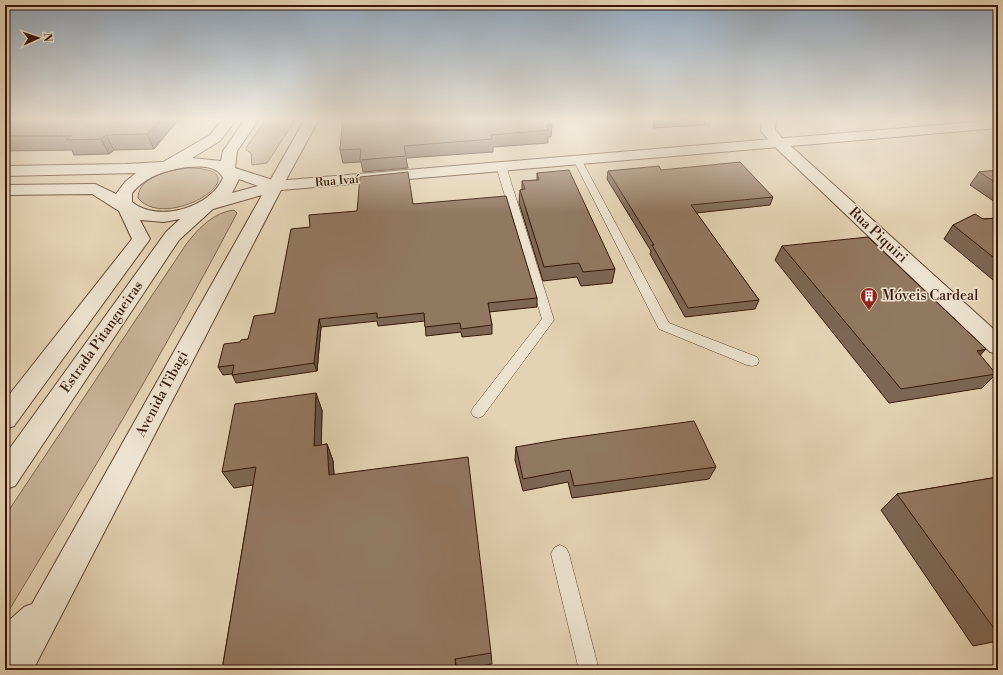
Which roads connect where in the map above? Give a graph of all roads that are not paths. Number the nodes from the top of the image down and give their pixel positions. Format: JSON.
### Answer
{"nodes":[{"id":1,"x":194,"y":150,"type":"edge"},
{"id":2,"x":230,"y":150,"type":"edge"},
{"id":3,"x":294,"y":150,"type":"edge"},
{"id":4,"x":678,"y":150,"type":"edge"},
{"id":5,"x":787,"y":150,"type":"edge"},
{"id":6,"x":577,"y":159,"type":"junction"},
{"id":7,"x":167,"y":166,"type":"junction"},
{"id":8,"x":501,"y":166,"type":"junction"},
{"id":9,"x":227,"y":170,"type":"junction"},
{"id":10,"x":5,"y":171,"type":"edge"},
{"id":11,"x":274,"y":186,"type":"junction"},
{"id":12,"x":5,"y":190,"type":"edge"},
{"id":13,"x":207,"y":205,"type":"junction"},
{"id":14,"x":126,"y":208,"type":"junction"},
{"id":15,"x":998,"y":346,"type":"edge"},
{"id":16,"x":752,"y":361,"type":"dead end"},
{"id":17,"x":478,"y":412,"type":"dead end"},
{"id":18,"x":5,"y":419,"type":"edge"},
{"id":19,"x":5,"y":477,"type":"edge"},
{"id":20,"x":560,"y":554,"type":"dead end"},
{"id":21,"x":47,"y":609,"type":"junction"},
{"id":22,"x":5,"y":646,"type":"edge"},
{"id":23,"x":14,"y":670,"type":"edge"},
{"id":24,"x":589,"y":670,"type":"edge"}],
"edges":[{"from":1,"to":7,"type":"street"},
{"from":2,"to":9,"type":"street"},
{"from":3,"to":11,"type":"street","name":"Avenida Tibagi"},
{"from":4,"to":6,"type":"street","name":"Rua Ivaí"},
{"from":5,"to":15,"type":"street","name":"Rua Piquiri"},
{"from":6,"to":8,"type":"street","name":"Rua Ivaí"},
{"from":6,"to":16,"type":"lane"},
{"from":7,"to":9,"type":"street","name":"Rua Ivaí"},
{"from":7,"to":10,"type":"street"},
{"from":7,"to":14,"type":"street"},
{"from":8,"to":11,"type":"street","name":"Rua Ivaí"},
{"from":8,"to":17,"type":"lane"},
{"from":9,"to":11,"type":"street","name":"Rua Ivaí"},
{"from":9,"to":13,"type":"street"},
{"from":11,"to":13,"type":"street","name":"Rua Ivaí"},
{"from":11,"to":21,"type":"street","name":"Avenida Tibagi"},
{"from":12,"to":14,"type":"street"},
{"from":13,"to":14,"type":"street"},
{"from":13,"to":19,"type":"street","name":"Estrada Pitangueiras"},
{"from":14,"to":18,"type":"street","name":"Estrada Pitangueiras"},
{"from":20,"to":24,"type":"lane"},
{"from":21,"to":22,"type":"street"},
{"from":21,"to":23,"type":"street","name":"Avenida Tibagi"}]}
